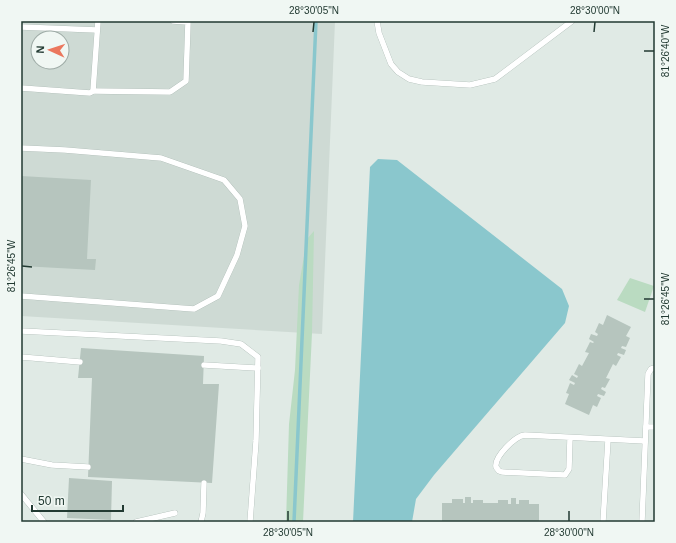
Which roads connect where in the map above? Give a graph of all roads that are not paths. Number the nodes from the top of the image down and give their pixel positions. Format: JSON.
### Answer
{"nodes":[{"id":1,"x":98,"y":21,"type":"edge"},
{"id":2,"x":173,"y":21,"type":"edge"},
{"id":3,"x":377,"y":21,"type":"edge"},
{"id":4,"x":572,"y":21,"type":"edge"},
{"id":5,"x":21,"y":27,"type":"edge"},
{"id":6,"x":97,"y":30,"type":"junction"},
{"id":7,"x":21,"y":88,"type":"edge"},
{"id":8,"x":93,"y":91,"type":"junction"},
{"id":9,"x":21,"y":148,"type":"edge"},
{"id":10,"x":21,"y":296,"type":"edge"},
{"id":11,"x":21,"y":332,"type":"edge"},
{"id":12,"x":21,"y":357,"type":"edge"},
{"id":13,"x":80,"y":362,"type":"dead end"},
{"id":14,"x":204,"y":365,"type":"dead end"},
{"id":15,"x":258,"y":368,"type":"junction"},
{"id":16,"x":655,"y":368,"type":"edge"},
{"id":17,"x":646,"y":427,"type":"junction"},
{"id":18,"x":655,"y":427,"type":"edge"},
{"id":19,"x":570,"y":438,"type":"junction"},
{"id":20,"x":608,"y":440,"type":"junction"},
{"id":21,"x":645,"y":442,"type":"junction"},
{"id":22,"x":21,"y":459,"type":"edge"},
{"id":23,"x":88,"y":467,"type":"dead end"},
{"id":24,"x":204,"y":483,"type":"dead end"},
{"id":25,"x":21,"y":494,"type":"edge"},
{"id":26,"x":175,"y":513,"type":"dead end"},
{"id":27,"x":44,"y":522,"type":"edge"},
{"id":28,"x":136,"y":522,"type":"edge"},
{"id":29,"x":201,"y":522,"type":"edge"},
{"id":30,"x":250,"y":522,"type":"edge"},
{"id":31,"x":603,"y":522,"type":"edge"},
{"id":32,"x":642,"y":522,"type":"edge"}],
"edges":[{"from":1,"to":6,"type":"lane"},
{"from":2,"to":8,"type":"lane"},
{"from":3,"to":4,"type":"lane"},
{"from":5,"to":6,"type":"lane"},
{"from":6,"to":8,"type":"lane"},
{"from":7,"to":8,"type":"lane"},
{"from":9,"to":10,"type":"lane"},
{"from":11,"to":15,"type":"lane"},
{"from":12,"to":13,"type":"lane"},
{"from":14,"to":15,"type":"lane"},
{"from":15,"to":30,"type":"lane"},
{"from":16,"to":17,"type":"lane"},
{"from":17,"to":18,"type":"lane"},
{"from":17,"to":21,"type":"lane"},
{"from":19,"to":19,"type":"lane"},
{"from":19,"to":20,"type":"lane"},
{"from":20,"to":21,"type":"lane"},
{"from":20,"to":31,"type":"lane"},
{"from":21,"to":32,"type":"lane"},
{"from":22,"to":23,"type":"lane"},
{"from":24,"to":29,"type":"lane"},
{"from":25,"to":27,"type":"lane"},
{"from":26,"to":28,"type":"lane"}]}
